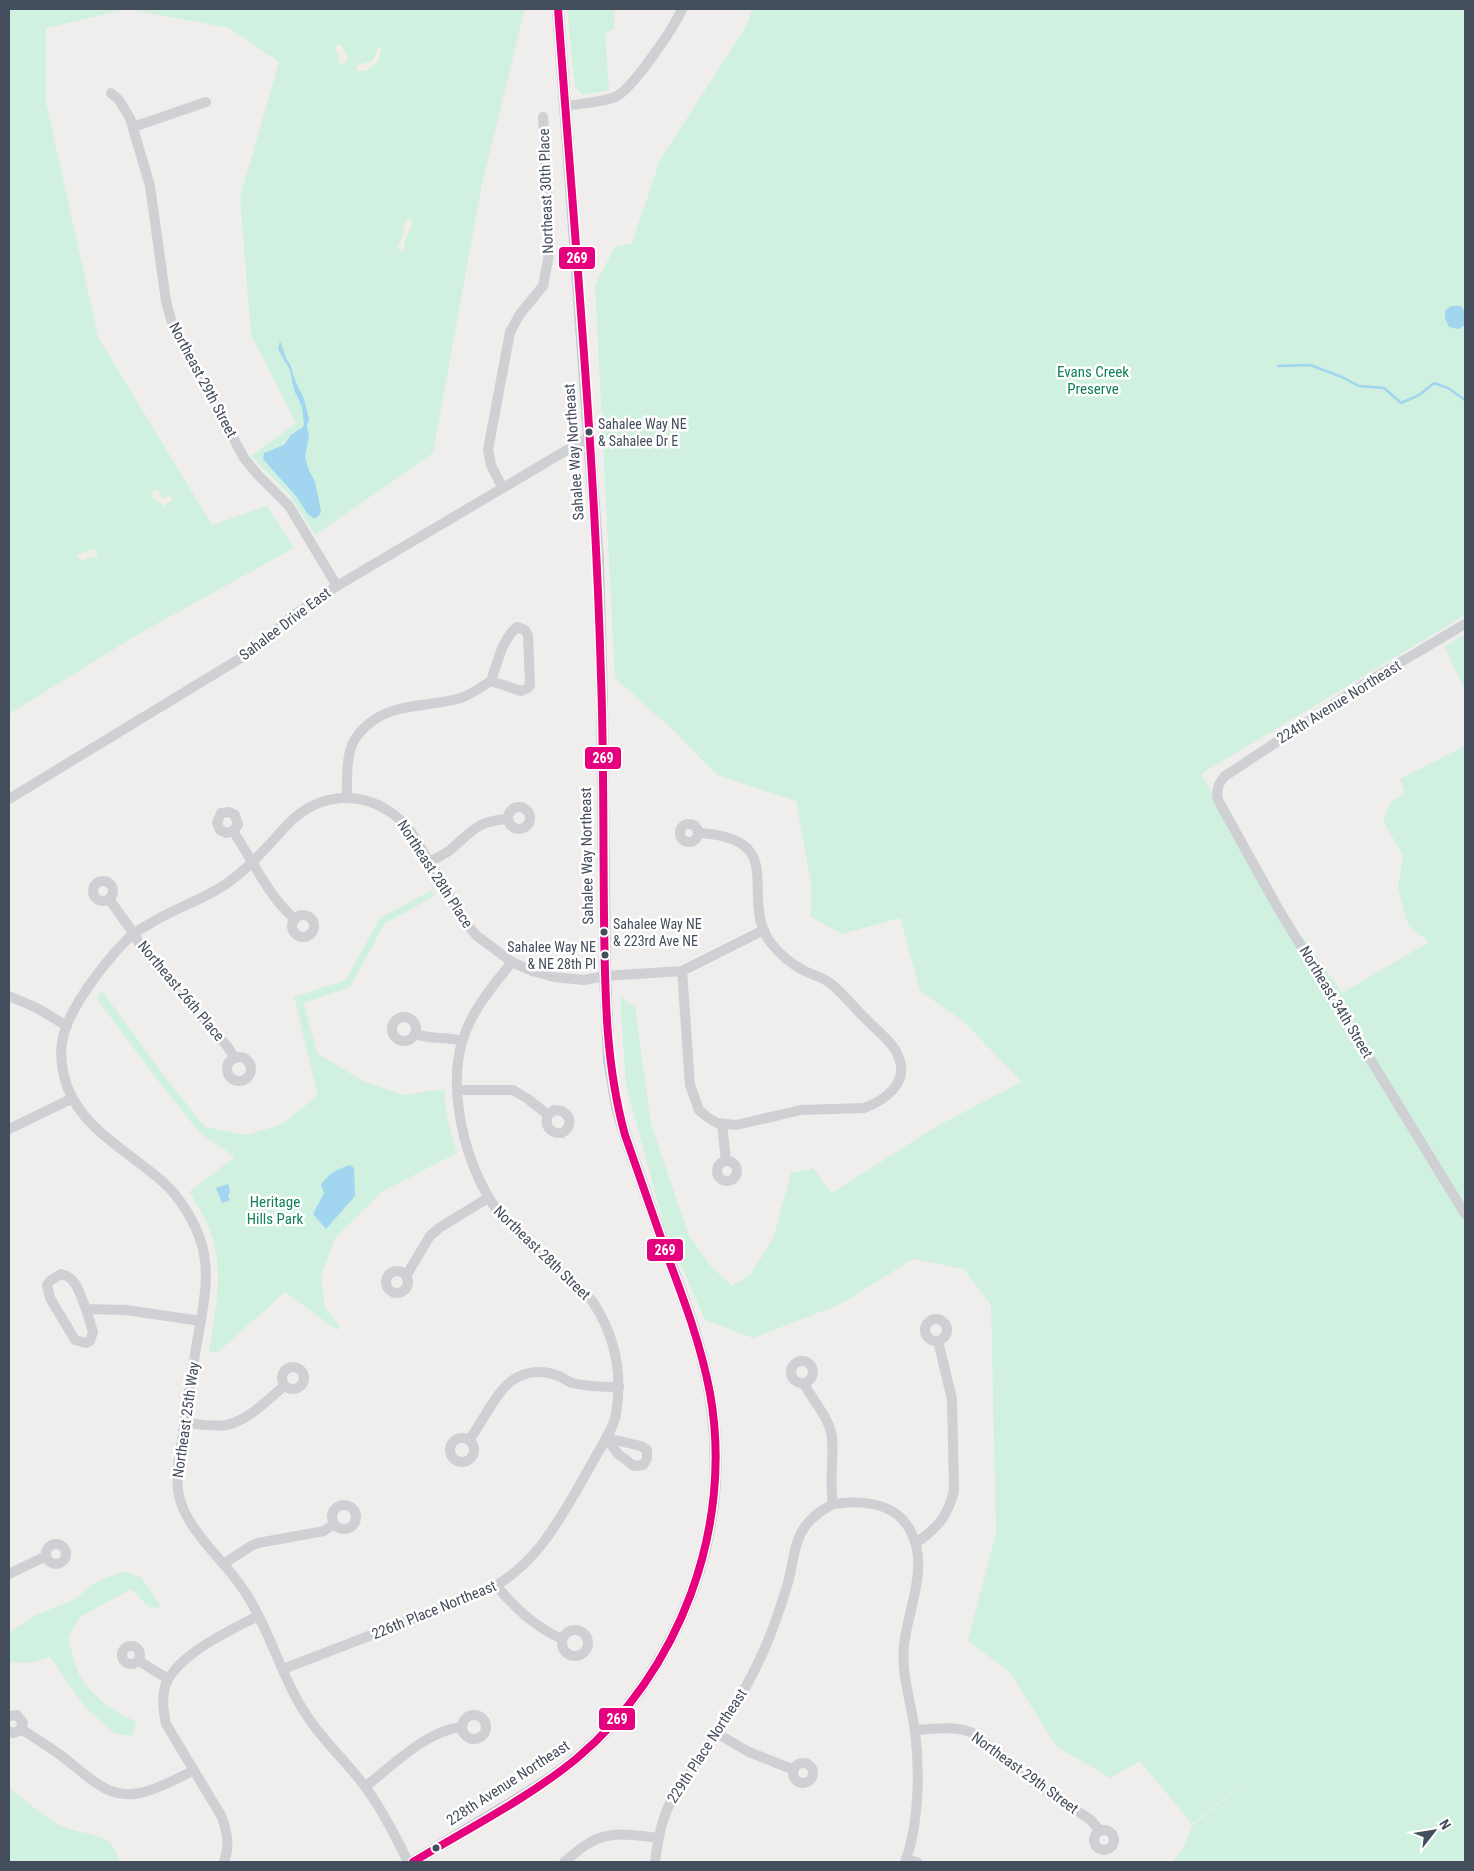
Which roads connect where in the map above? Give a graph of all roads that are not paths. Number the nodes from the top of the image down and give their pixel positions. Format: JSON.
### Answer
{"nodes":[{"id":1,"x":558,"y":9,"type":"edge"},
{"id":2,"x":682,"y":9,"type":"edge"},
{"id":3,"x":111,"y":93,"type":"dead end"},
{"id":4,"x":206,"y":102,"type":"dead end"},
{"id":5,"x":566,"y":106,"type":"junction"},
{"id":6,"x":544,"y":117,"type":"dead end"},
{"id":7,"x":133,"y":127,"type":"junction"},
{"id":8,"x":590,"y":437,"type":"junction"},
{"id":9,"x":502,"y":487,"type":"junction"},
{"id":10,"x":337,"y":586,"type":"junction"},
{"id":11,"x":1465,"y":624,"type":"edge"},
{"id":12,"x":491,"y":681,"type":"junction"},
{"id":13,"x":1218,"y":786,"type":"joint"},
{"id":14,"x":346,"y":797,"type":"junction"},
{"id":15,"x":9,"y":799,"type":"edge"},
{"id":16,"x":508,"y":819,"type":"dead end"},
{"id":17,"x":233,"y":831,"type":"dead end"},
{"id":18,"x":698,"y":833,"type":"dead end"},
{"id":19,"x":253,"y":862,"type":"junction"},
{"id":20,"x":429,"y":862,"type":"junction"},
{"id":21,"x":109,"y":899,"type":"dead end"},
{"id":22,"x":295,"y":919,"type":"dead end"},
{"id":23,"x":764,"y":930,"type":"junction"},
{"id":24,"x":134,"y":934,"type":"junction"},
{"id":25,"x":512,"y":962,"type":"junction"},
{"id":26,"x":682,"y":972,"type":"junction"},
{"id":27,"x":605,"y":976,"type":"junction"},
{"id":28,"x":9,"y":996,"type":"edge"},
{"id":29,"x":67,"y":1026,"type":"junction"},
{"id":30,"x":415,"y":1034,"type":"dead end"},
{"id":31,"x":462,"y":1041,"type":"junction"},
{"id":32,"x":235,"y":1058,"type":"dead end"},
{"id":33,"x":457,"y":1090,"type":"junction"},
{"id":34,"x":71,"y":1099,"type":"junction"},
{"id":35,"x":548,"y":1115,"type":"dead end"},
{"id":36,"x":722,"y":1124,"type":"junction"},
{"id":37,"x":9,"y":1129,"type":"edge"},
{"id":38,"x":726,"y":1161,"type":"dead end"},
{"id":39,"x":488,"y":1198,"type":"junction"},
{"id":40,"x":1465,"y":1214,"type":"edge"},
{"id":41,"x":406,"y":1276,"type":"dead end"},
{"id":42,"x":86,"y":1309,"type":"junction"},
{"id":43,"x":201,"y":1321,"type":"junction"},
{"id":44,"x":938,"y":1341,"type":"dead end"},
{"id":45,"x":804,"y":1383,"type":"dead end"},
{"id":46,"x":284,"y":1386,"type":"dead end"},
{"id":47,"x":619,"y":1387,"type":"junction"},
{"id":48,"x":184,"y":1423,"type":"junction"},
{"id":49,"x":606,"y":1438,"type":"joint"},
{"id":50,"x":469,"y":1440,"type":"dead end"},
{"id":51,"x":833,"y":1504,"type":"junction"},
{"id":52,"x":334,"y":1524,"type":"dead end"},
{"id":53,"x":916,"y":1543,"type":"junction"},
{"id":54,"x":46,"y":1556,"type":"dead end"},
{"id":55,"x":223,"y":1564,"type":"junction"},
{"id":56,"x":9,"y":1574,"type":"edge"},
{"id":57,"x":497,"y":1586,"type":"junction"},
{"id":58,"x":258,"y":1616,"type":"junction"},
{"id":59,"x":562,"y":1639,"type":"dead end"},
{"id":60,"x":140,"y":1661,"type":"dead end"},
{"id":61,"x":283,"y":1669,"type":"junction"},
{"id":62,"x":651,"y":1676,"type":"joint"},
{"id":63,"x":168,"y":1679,"type":"junction"},
{"id":64,"x":9,"y":1716,"type":"edge"},
{"id":65,"x":462,"y":1728,"type":"dead end"},
{"id":66,"x":21,"y":1729,"type":"junction"},
{"id":67,"x":915,"y":1730,"type":"junction"},
{"id":68,"x":9,"y":1731,"type":"edge"},
{"id":69,"x":718,"y":1734,"type":"junction"},
{"id":70,"x":794,"y":1770,"type":"dead end"},
{"id":71,"x":193,"y":1771,"type":"junction"},
{"id":72,"x":365,"y":1787,"type":"junction"},
{"id":73,"x":1100,"y":1830,"type":"dead end"},
{"id":74,"x":658,"y":1838,"type":"junction"},
{"id":75,"x":906,"y":1861,"type":"edge"},
{"id":76,"x":224,"y":1862,"type":"edge"},
{"id":77,"x":408,"y":1862,"type":"edge"},
{"id":78,"x":413,"y":1862,"type":"edge"},
{"id":79,"x":564,"y":1862,"type":"edge"},
{"id":80,"x":655,"y":1862,"type":"edge"},
{"id":81,"x":917,"y":1862,"type":"edge"}],
"edges":[{"from":1,"to":5,"type":"main road","name":"Sahalee Way Northeast"},
{"from":2,"to":5,"type":"street"},
{"from":3,"to":7,"type":"street","name":"Northeast 29th Street"},
{"from":4,"to":7,"type":"street"},
{"from":5,"to":8,"type":"main road","name":"Sahalee Way Northeast"},
{"from":6,"to":9,"type":"street","name":"Northeast 30th Place"},
{"from":7,"to":10,"type":"street","name":"Northeast 29th Street"},
{"from":8,"to":9,"type":"street","name":"Sahalee Drive East"},
{"from":8,"to":27,"type":"main road","name":"Sahalee Way Northeast"},
{"from":9,"to":10,"type":"street","name":"Sahalee Drive East"},
{"from":10,"to":15,"type":"street","name":"Sahalee Drive East"},
{"from":11,"to":13,"type":"street","name":"224th Avenue Northeast"},
{"from":12,"to":12,"type":"street"},
{"from":12,"to":14,"type":"street"},
{"from":13,"to":40,"type":"street","name":"Northeast 34th Street"},
{"from":14,"to":19,"type":"street","name":"Northeast 25th Way"},
{"from":14,"to":20,"type":"street","name":"Northeast 28th Place"},
{"from":16,"to":20,"type":"street"},
{"from":17,"to":19,"type":"street"},
{"from":18,"to":23,"type":"street"},
{"from":19,"to":22,"type":"street"},
{"from":19,"to":24,"type":"street","name":"Northeast 25th Way"},
{"from":20,"to":25,"type":"street","name":"Northeast 28th Place"},
{"from":21,"to":24,"type":"street","name":"Northeast 26th Place"},
{"from":23,"to":26,"type":"street"},
{"from":23,"to":36,"type":"street"},
{"from":24,"to":29,"type":"street","name":"Northeast 25th Way"},
{"from":24,"to":32,"type":"street","name":"Northeast 26th Place"},
{"from":25,"to":27,"type":"street","name":"Northeast 28th Place"},
{"from":25,"to":31,"type":"street","name":"Northeast 28th Street"},
{"from":26,"to":27,"type":"street","name":"Northeast 28th Place"},
{"from":26,"to":36,"type":"street"},
{"from":27,"to":62,"type":"main road","name":"Sahalee Way Northeast"},
{"from":28,"to":29,"type":"street"},
{"from":29,"to":34,"type":"street","name":"Northeast 25th Way"},
{"from":30,"to":31,"type":"street"},
{"from":31,"to":33,"type":"street","name":"Northeast 28th Street"},
{"from":33,"to":35,"type":"street"},
{"from":33,"to":39,"type":"street","name":"Northeast 28th Street"},
{"from":34,"to":37,"type":"street"},
{"from":34,"to":43,"type":"street","name":"Northeast 25th Way"},
{"from":36,"to":38,"type":"street"},
{"from":39,"to":41,"type":"street"},
{"from":39,"to":47,"type":"street","name":"Northeast 28th Street"},
{"from":42,"to":42,"type":"street"},
{"from":42,"to":43,"type":"street"},
{"from":43,"to":48,"type":"street","name":"Northeast 25th Way"},
{"from":44,"to":53,"type":"street"},
{"from":45,"to":51,"type":"street"},
{"from":46,"to":48,"type":"street"},
{"from":47,"to":49,"type":"street","name":"Northeast 28th Street"},
{"from":47,"to":50,"type":"street"},
{"from":48,"to":55,"type":"street","name":"Northeast 25th Way"},
{"from":49,"to":57,"type":"street","name":"226th Place Northeast"},
{"from":51,"to":53,"type":"street","name":"229th Place Northeast"},
{"from":51,"to":69,"type":"street","name":"229th Place Northeast"},
{"from":52,"to":55,"type":"street"},
{"from":53,"to":67,"type":"street"},
{"from":54,"to":56,"type":"street"},
{"from":55,"to":58,"type":"street","name":"Northeast 25th Way"},
{"from":57,"to":59,"type":"street"},
{"from":57,"to":61,"type":"street","name":"226th Place Northeast"},
{"from":58,"to":61,"type":"street","name":"Northeast 25th Way"},
{"from":58,"to":63,"type":"street"},
{"from":60,"to":63,"type":"street"},
{"from":61,"to":72,"type":"street","name":"Northeast 25th Way"},
{"from":62,"to":78,"type":"main road","name":"228th Avenue Northeast"},
{"from":63,"to":71,"type":"street"},
{"from":64,"to":66,"type":"street"},
{"from":65,"to":72,"type":"street"},
{"from":66,"to":68,"type":"street"},
{"from":66,"to":71,"type":"street"},
{"from":67,"to":73,"type":"street","name":"Northeast 29th Street"},
{"from":67,"to":75,"type":"street"},
{"from":69,"to":70,"type":"street"},
{"from":69,"to":74,"type":"street","name":"229th Place Northeast"},
{"from":71,"to":76,"type":"street"},
{"from":72,"to":77,"type":"street","name":"Northeast 25th Way"},
{"from":74,"to":79,"type":"street"},
{"from":74,"to":80,"type":"street","name":"229th Place Northeast"},
{"from":75,"to":81,"type":"street"}]}
